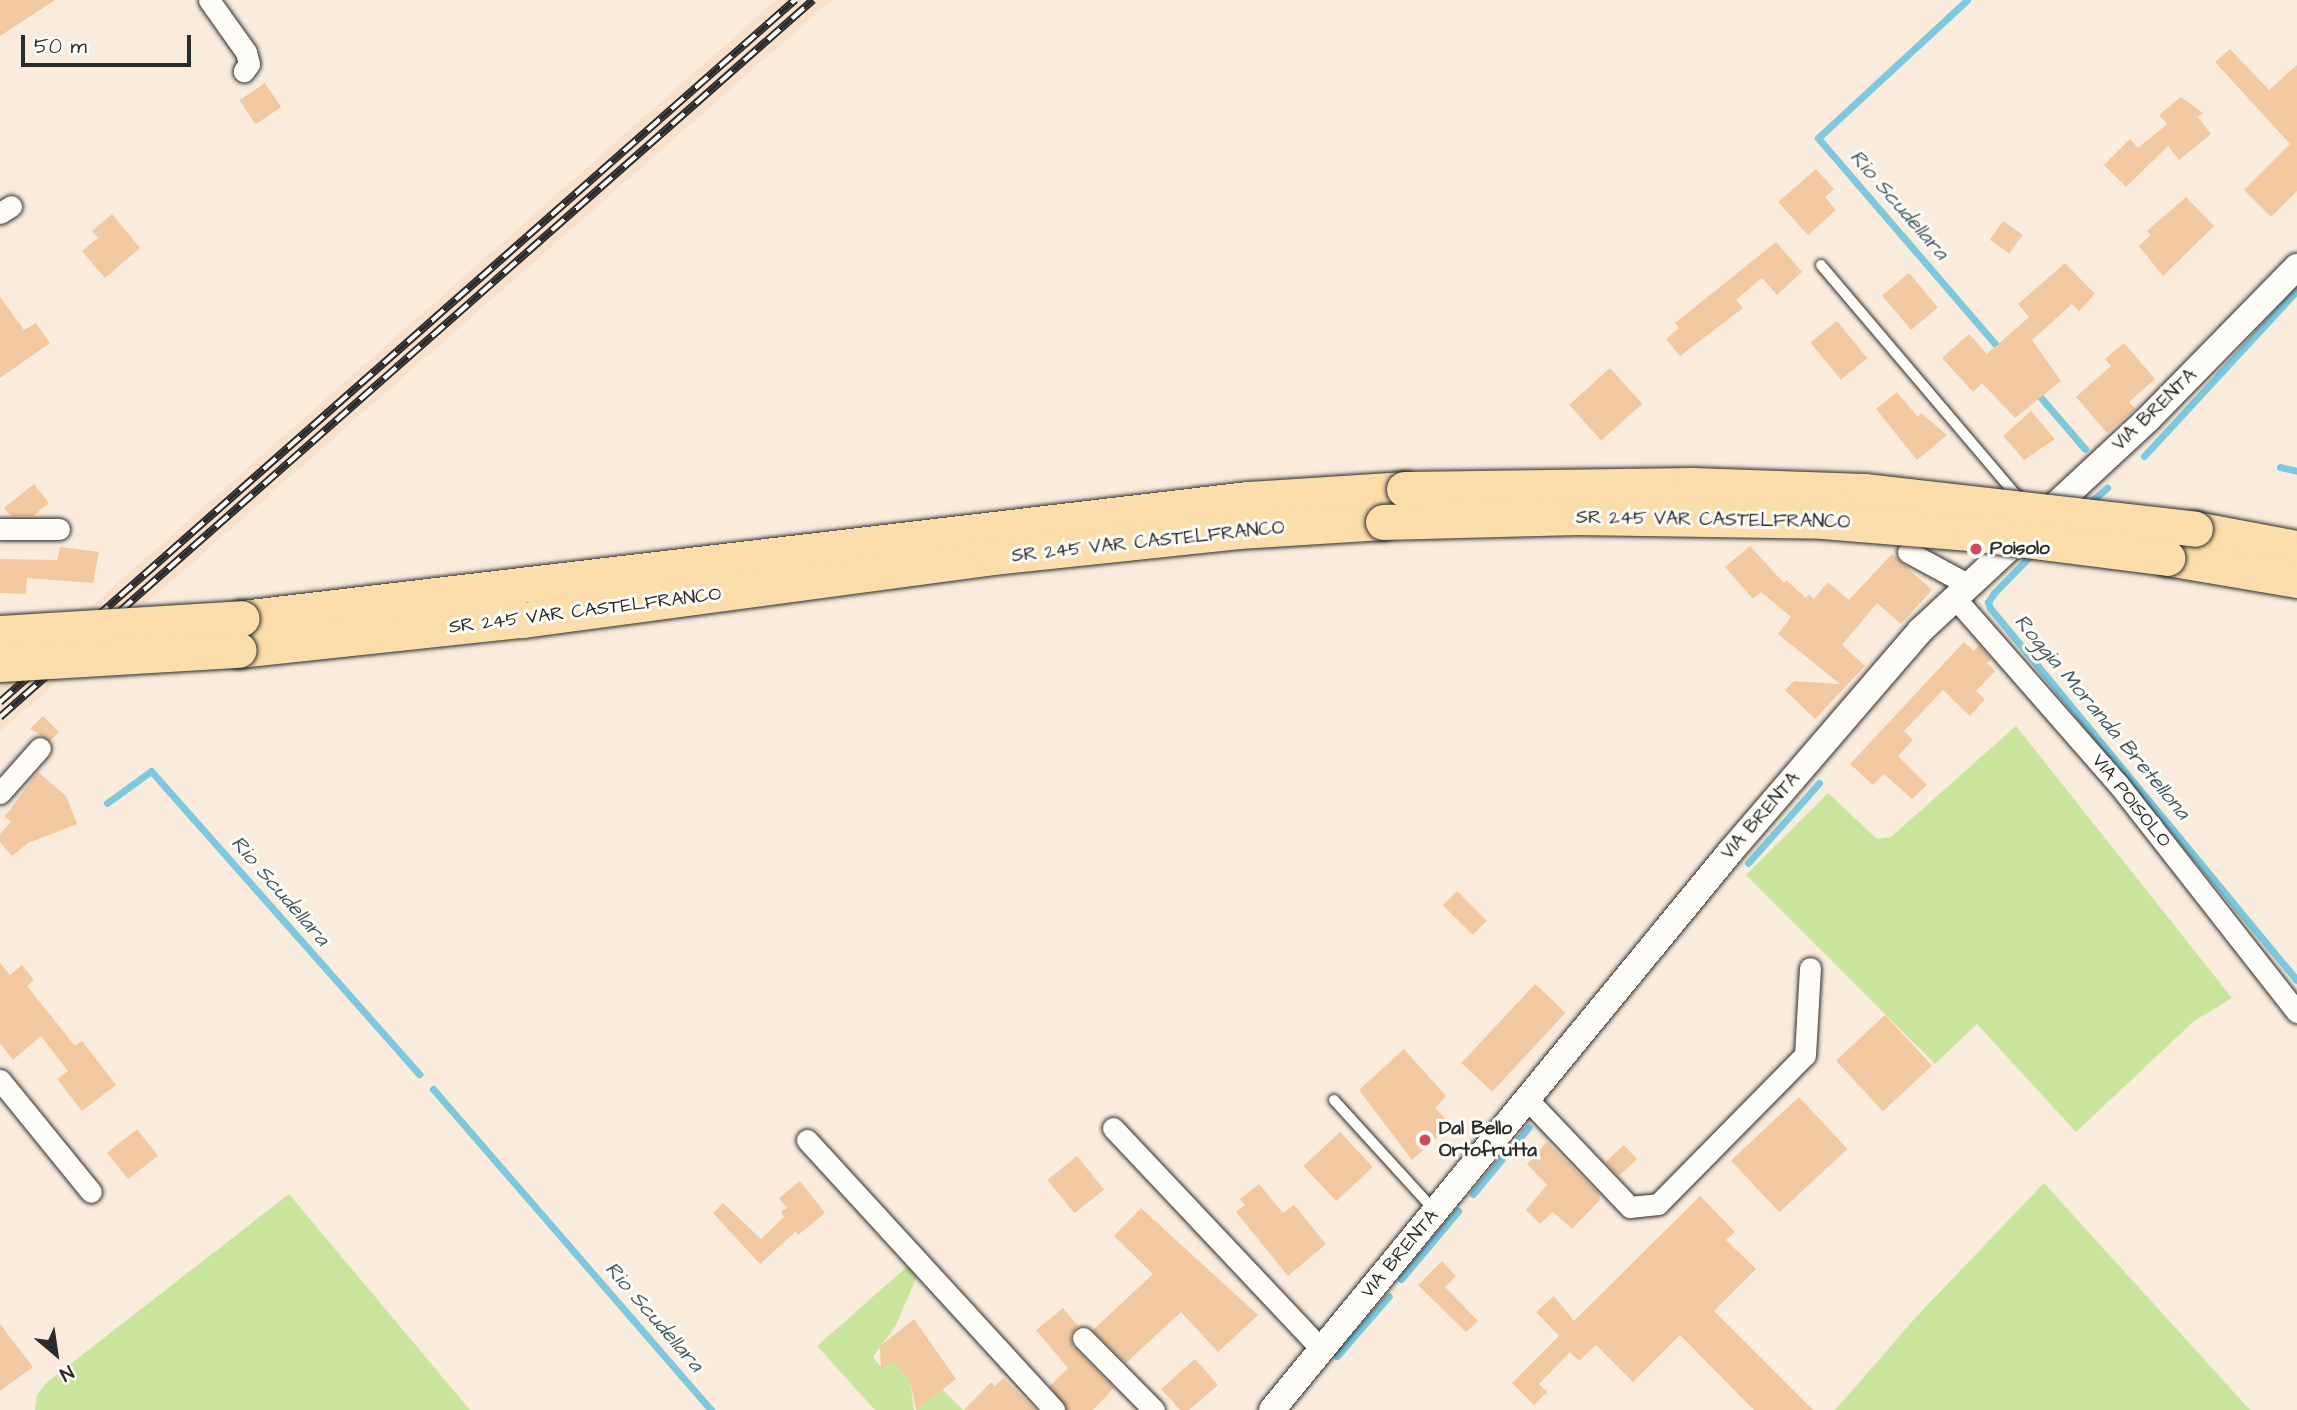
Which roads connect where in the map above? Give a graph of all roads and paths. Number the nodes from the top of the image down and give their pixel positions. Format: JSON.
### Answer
{"nodes":[{"id":1,"x":209,"y":0,"type":"edge"},
{"id":2,"x":244,"y":71,"type":"dead end"},
{"id":3,"x":1821,"y":265,"type":"dead end"},
{"id":4,"x":2297,"y":267,"type":"edge"},
{"id":5,"x":2038,"y":519,"type":"junction"},
{"id":6,"x":0,"y":529,"type":"edge"},
{"id":7,"x":59,"y":529,"type":"dead end"},
{"id":8,"x":2297,"y":548,"type":"edge"},
{"id":9,"x":1908,"y":552,"type":"dead end"},
{"id":10,"x":2297,"y":580,"type":"edge"},
{"id":11,"x":1962,"y":592,"type":"junction"},
{"id":12,"x":0,"y":633,"type":"edge"},
{"id":13,"x":240,"y":634,"type":"junction"},
{"id":14,"x":0,"y":664,"type":"edge"},
{"id":15,"x":40,"y":748,"type":"dead end"},
{"id":16,"x":0,"y":793,"type":"edge"},
{"id":17,"x":1810,"y":968,"type":"dead end"},
{"id":18,"x":2297,"y":1012,"type":"edge"},
{"id":19,"x":0,"y":1080,"type":"edge"},
{"id":20,"x":1334,"y":1100,"type":"dead end"},
{"id":21,"x":1528,"y":1100,"type":"junction"},
{"id":22,"x":1113,"y":1128,"type":"dead end"},
{"id":23,"x":807,"y":1140,"type":"dead end"},
{"id":24,"x":91,"y":1192,"type":"dead end"},
{"id":25,"x":1436,"y":1212,"type":"junction"},
{"id":26,"x":1083,"y":1338,"type":"dead end"},
{"id":27,"x":1319,"y":1354,"type":"junction"},
{"id":28,"x":1054,"y":1410,"type":"edge"},
{"id":29,"x":1154,"y":1410,"type":"edge"},
{"id":30,"x":1272,"y":1410,"type":"edge"}],
"edges":[{"from":1,"to":2,"type":"street"},
{"from":3,"to":5,"type":"lane"},
{"from":4,"to":5,"type":"street","name":"VIA BRENTA"},
{"from":5,"to":11,"type":"street","name":"VIA BRENTA"},
{"from":6,"to":7,"type":"street"},
{"from":8,"to":13,"type":"highway","name":"SR 245 VAR CASTELFRANCO","bridge":true},
{"from":9,"to":11,"type":"street"},
{"from":10,"to":13,"type":"highway","name":"SR 245 VAR CASTELFRANCO","bridge":true},
{"from":11,"to":18,"type":"street","name":"VIA POISOLO"},
{"from":11,"to":21,"type":"street","name":"VIA BRENTA"},
{"from":12,"to":13,"type":"highway","name":"SR 245 VAR CASTELFRANCO","bridge":true},
{"from":13,"to":14,"type":"highway","name":"SR 245 VAR CASTELFRANCO","bridge":true},
{"from":15,"to":16,"type":"street"},
{"from":17,"to":21,"type":"street"},
{"from":19,"to":24,"type":"street"},
{"from":20,"to":25,"type":"lane"},
{"from":21,"to":25,"type":"street","name":"VIA BRENTA"},
{"from":22,"to":27,"type":"street"},
{"from":23,"to":28,"type":"street"},
{"from":25,"to":27,"type":"street","name":"VIA BRENTA"},
{"from":26,"to":29,"type":"street"},
{"from":27,"to":30,"type":"street","name":"VIA BRENTA"}]}
